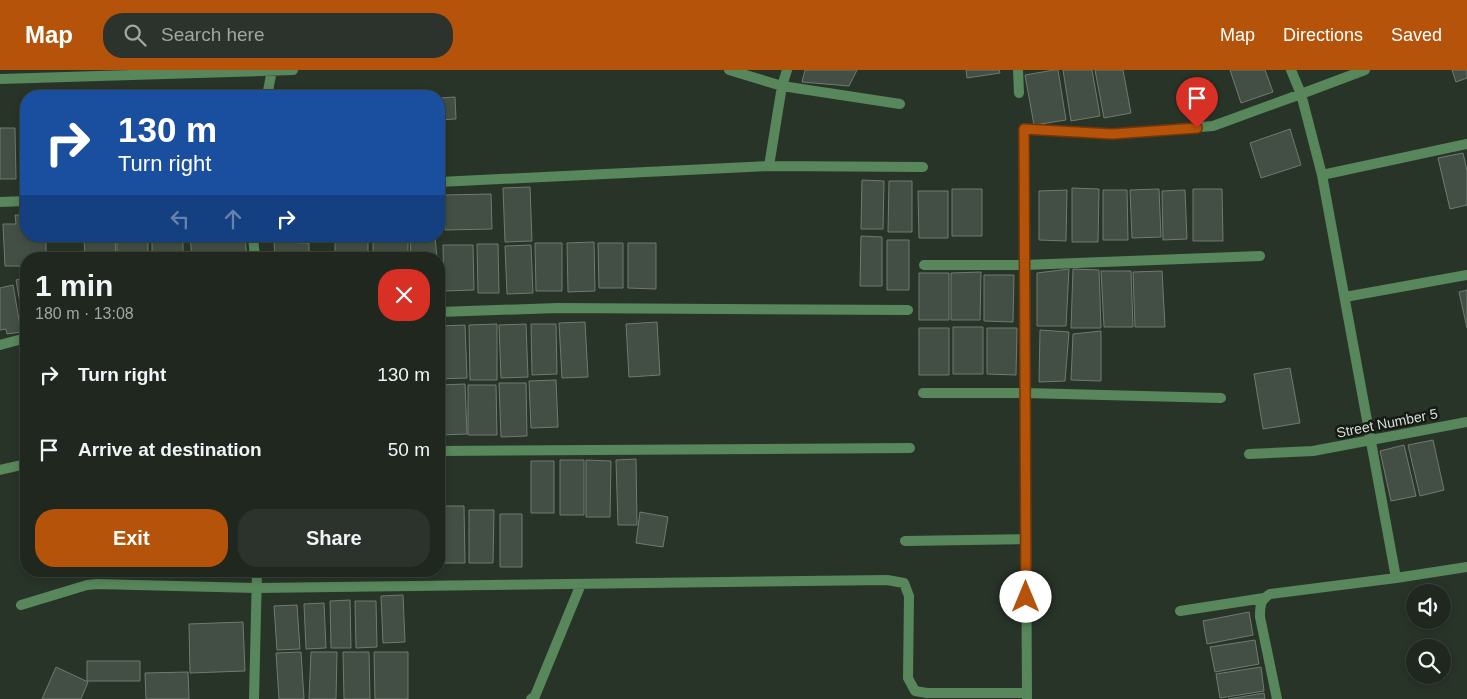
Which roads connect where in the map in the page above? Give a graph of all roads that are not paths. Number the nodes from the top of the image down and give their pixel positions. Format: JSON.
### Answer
{"nodes":[{"id":1,"x":293,"y":70,"type":"edge"},
{"id":2,"x":729,"y":70,"type":"edge"},
{"id":3,"x":787,"y":70,"type":"edge"},
{"id":4,"x":1018,"y":70,"type":"edge"},
{"id":5,"x":1291,"y":70,"type":"edge"},
{"id":6,"x":1365,"y":70,"type":"edge"},
{"id":7,"x":272,"y":71,"type":"edge"},
{"id":8,"x":129,"y":73,"type":"edge"},
{"id":9,"x":0,"y":79,"type":"edge"},
{"id":10,"x":782,"y":86,"type":"junction"},
{"id":11,"x":267,"y":90,"type":"edge"},
{"id":12,"x":1019,"y":93,"type":"dead end"},
{"id":13,"x":1302,"y":94,"type":"junction"},
{"id":14,"x":900,"y":104,"type":"dead end"},
{"id":15,"x":1467,"y":144,"type":"edge"},
{"id":16,"x":769,"y":166,"type":"junction"},
{"id":17,"x":924,"y":167,"type":"dead end"},
{"id":18,"x":1322,"y":175,"type":"junction"},
{"id":19,"x":445,"y":182,"type":"edge"},
{"id":20,"x":20,"y":201,"type":"edge"},
{"id":21,"x":0,"y":202,"type":"edge"},
{"id":22,"x":1260,"y":256,"type":"dead end"},
{"id":23,"x":924,"y":265,"type":"dead end"},
{"id":24,"x":1024,"y":265,"type":"junction"},
{"id":25,"x":1467,"y":275,"type":"edge"},
{"id":26,"x":1345,"y":297,"type":"junction"},
{"id":27,"x":908,"y":310,"type":"dead end"},
{"id":28,"x":445,"y":312,"type":"edge"},
{"id":29,"x":20,"y":340,"type":"edge"},
{"id":30,"x":0,"y":345,"type":"edge"},
{"id":31,"x":1025,"y":393,"type":"junction"},
{"id":32,"x":923,"y":394,"type":"dead end"},
{"id":33,"x":1221,"y":398,"type":"dead end"},
{"id":34,"x":1467,"y":422,"type":"edge"},
{"id":35,"x":1370,"y":440,"type":"junction"},
{"id":36,"x":910,"y":448,"type":"dead end"},
{"id":37,"x":445,"y":451,"type":"edge"},
{"id":38,"x":1249,"y":454,"type":"dead end"},
{"id":39,"x":20,"y":465,"type":"edge"},
{"id":40,"x":0,"y":470,"type":"edge"},
{"id":41,"x":1026,"y":539,"type":"junction"},
{"id":42,"x":904,"y":541,"type":"dead end"},
{"id":43,"x":1467,"y":567,"type":"edge"},
{"id":44,"x":258,"y":577,"type":"edge"},
{"id":45,"x":1396,"y":578,"type":"junction"},
{"id":46,"x":581,"y":584,"type":"junction"},
{"id":47,"x":257,"y":588,"type":"junction"},
{"id":48,"x":1264,"y":598,"type":"junction"},
{"id":49,"x":21,"y":604,"type":"dead end"},
{"id":50,"x":1180,"y":611,"type":"dead end"},
{"id":51,"x":1027,"y":696,"type":"edge"},
{"id":52,"x":254,"y":699,"type":"edge"},
{"id":53,"x":531,"y":699,"type":"edge"},
{"id":54,"x":1277,"y":699,"type":"edge"}],
"edges":[{"from":1,"to":7,"type":"street"},
{"from":2,"to":10,"type":"street"},
{"from":3,"to":10,"type":"street"},
{"from":4,"to":12,"type":"street"},
{"from":5,"to":13,"type":"street"},
{"from":6,"to":13,"type":"street"},
{"from":7,"to":8,"type":"street"},
{"from":7,"to":11,"type":"street"},
{"from":8,"to":9,"type":"street"},
{"from":10,"to":14,"type":"street"},
{"from":10,"to":16,"type":"street"},
{"from":13,"to":18,"type":"street"},
{"from":13,"to":24,"type":"street"},
{"from":15,"to":18,"type":"street"},
{"from":16,"to":17,"type":"street"},
{"from":16,"to":19,"type":"street"},
{"from":18,"to":26,"type":"street"},
{"from":20,"to":21,"type":"street"},
{"from":22,"to":24,"type":"street"},
{"from":23,"to":24,"type":"street"},
{"from":24,"to":31,"type":"street"},
{"from":25,"to":26,"type":"street"},
{"from":26,"to":35,"type":"street"},
{"from":27,"to":28,"type":"street"},
{"from":29,"to":30,"type":"street"},
{"from":31,"to":32,"type":"street"},
{"from":31,"to":33,"type":"street"},
{"from":31,"to":41,"type":"street"},
{"from":34,"to":35,"type":"street","name":"Street Number 5"},
{"from":35,"to":38,"type":"street","name":"Street Number 5"},
{"from":35,"to":45,"type":"street"},
{"from":36,"to":37,"type":"street"},
{"from":39,"to":40,"type":"street"},
{"from":41,"to":42,"type":"street"},
{"from":41,"to":51,"type":"street"},
{"from":43,"to":45,"type":"street"},
{"from":44,"to":47,"type":"street"},
{"from":45,"to":48,"type":"street"},
{"from":46,"to":47,"type":"street"},
{"from":46,"to":51,"type":"street"},
{"from":46,"to":53,"type":"street"},
{"from":47,"to":49,"type":"street"},
{"from":47,"to":52,"type":"street"},
{"from":48,"to":50,"type":"street"},
{"from":48,"to":54,"type":"street"}]}
